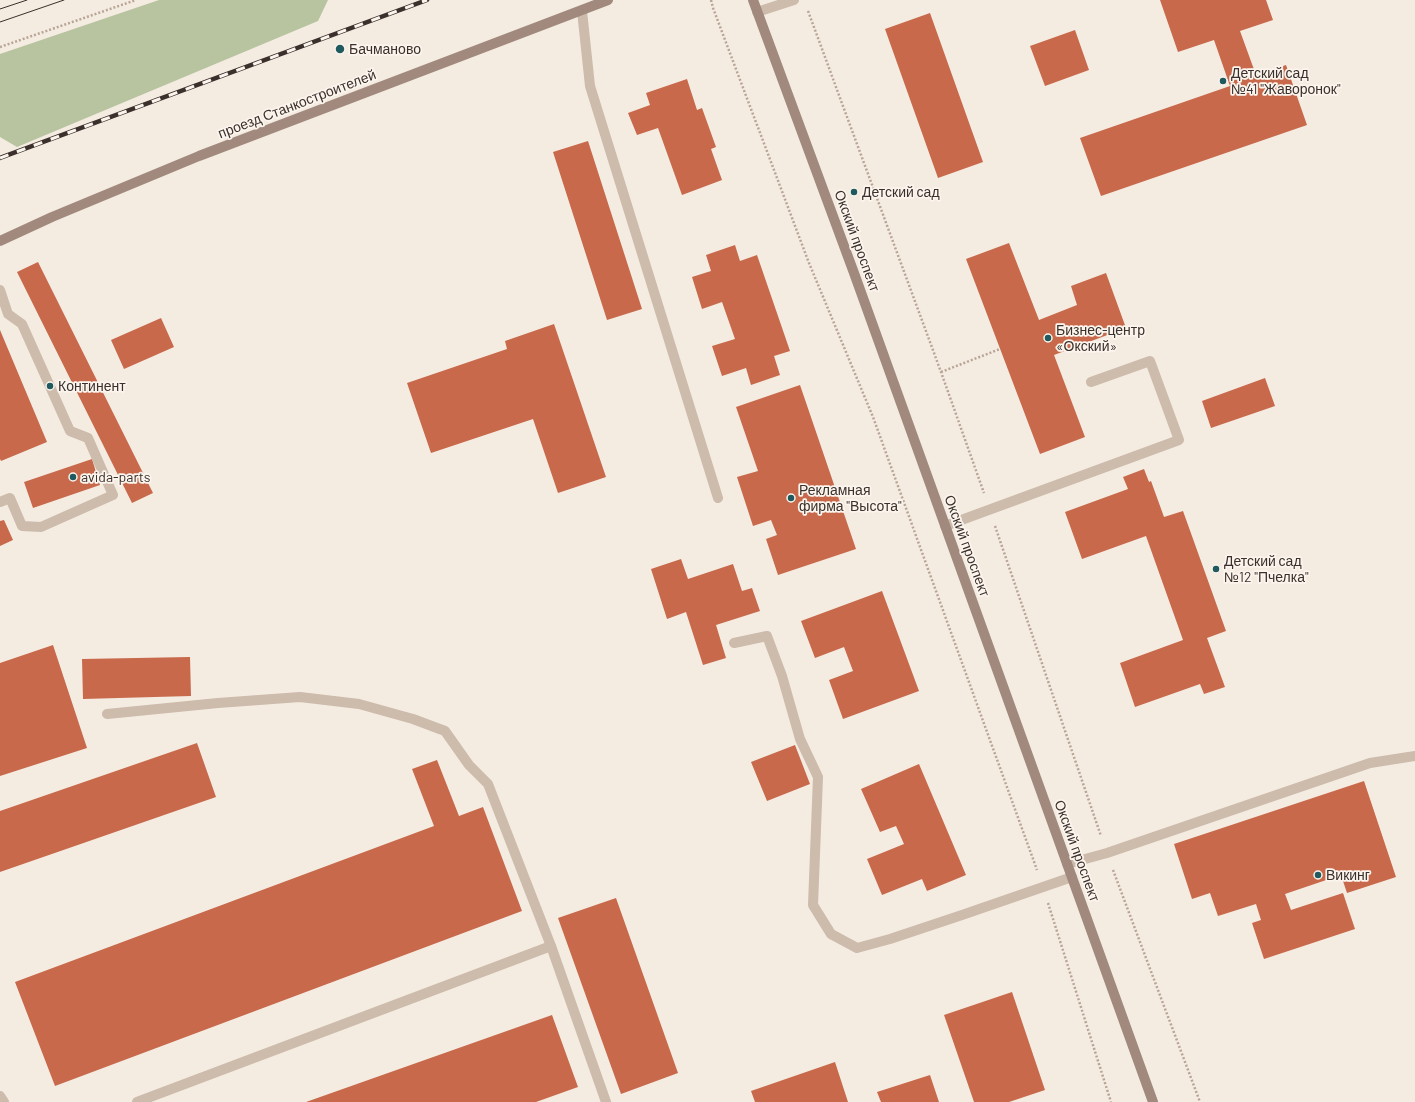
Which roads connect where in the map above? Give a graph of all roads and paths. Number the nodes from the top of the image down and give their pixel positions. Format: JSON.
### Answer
{"nodes":[{"id":1,"x":136,"y":0,"type":"edge"},
{"id":2,"x":608,"y":0,"type":"edge"},
{"id":3,"x":711,"y":0,"type":"edge"},
{"id":4,"x":753,"y":0,"type":"edge"},
{"id":5,"x":794,"y":0,"type":"edge"},
{"id":6,"x":807,"y":7,"type":"dead end"},
{"id":7,"x":582,"y":11,"type":"junction"},
{"id":8,"x":757,"y":12,"type":"junction"},
{"id":9,"x":0,"y":47,"type":"edge"},
{"id":10,"x":0,"y":241,"type":"edge"},
{"id":11,"x":0,"y":290,"type":"edge"},
{"id":12,"x":4,"y":316,"type":"edge"},
{"id":13,"x":1000,"y":348,"type":"dead end"},
{"id":14,"x":941,"y":372,"type":"junction"},
{"id":15,"x":1091,"y":382,"type":"dead end"},
{"id":16,"x":718,"y":498,"type":"dead end"},
{"id":17,"x":0,"y":502,"type":"edge"},
{"id":18,"x":989,"y":509,"type":"junction"},
{"id":19,"x":945,"y":526,"type":"junction"},
{"id":20,"x":734,"y":643,"type":"dead end"},
{"id":21,"x":107,"y":714,"type":"dead end"},
{"id":22,"x":1415,"y":756,"type":"edge"},
{"id":23,"x":1107,"y":854,"type":"junction"},
{"id":24,"x":1067,"y":864,"type":"junction"},
{"id":25,"x":1072,"y":877,"type":"junction"},
{"id":26,"x":1043,"y":886,"type":"junction"},
{"id":27,"x":551,"y":946,"type":"junction"},
{"id":28,"x":0,"y":1096,"type":"edge"},
{"id":29,"x":4,"y":1102,"type":"edge"},
{"id":30,"x":137,"y":1102,"type":"edge"},
{"id":31,"x":606,"y":1102,"type":"edge"},
{"id":32,"x":1111,"y":1102,"type":"edge"},
{"id":33,"x":1153,"y":1102,"type":"edge"},
{"id":34,"x":1200,"y":1102,"type":"edge"}],
"edges":[{"from":1,"to":9,"type":"path"},
{"from":2,"to":7,"type":"main road","name":"проезд Станкостроителей"},
{"from":3,"to":26,"type":"path"},
{"from":4,"to":8,"type":"main road","name":"Окский проспект"},
{"from":5,"to":8,"type":"street"},
{"from":6,"to":14,"type":"path"},
{"from":7,"to":10,"type":"main road","name":"проезд Станкостроителей"},
{"from":7,"to":16,"type":"street"},
{"from":8,"to":19,"type":"main road","name":"Окский проспект"},
{"from":11,"to":12,"type":"street"},
{"from":12,"to":17,"type":"street"},
{"from":13,"to":14,"type":"path"},
{"from":14,"to":18,"type":"path"},
{"from":15,"to":18,"type":"street"},
{"from":18,"to":19,"type":"street"},
{"from":18,"to":23,"type":"path"},
{"from":19,"to":24,"type":"main road","name":"Окский проспект"},
{"from":20,"to":26,"type":"street"},
{"from":21,"to":27,"type":"street"},
{"from":22,"to":23,"type":"street"},
{"from":23,"to":24,"type":"street"},
{"from":23,"to":34,"type":"path"},
{"from":24,"to":25,"type":"main road","name":"Окский проспект"},
{"from":25,"to":26,"type":"street"},
{"from":25,"to":33,"type":"main road","name":"Окский проспект"},
{"from":26,"to":32,"type":"path"},
{"from":27,"to":30,"type":"street"},
{"from":27,"to":31,"type":"street"},
{"from":28,"to":29,"type":"street"}]}
